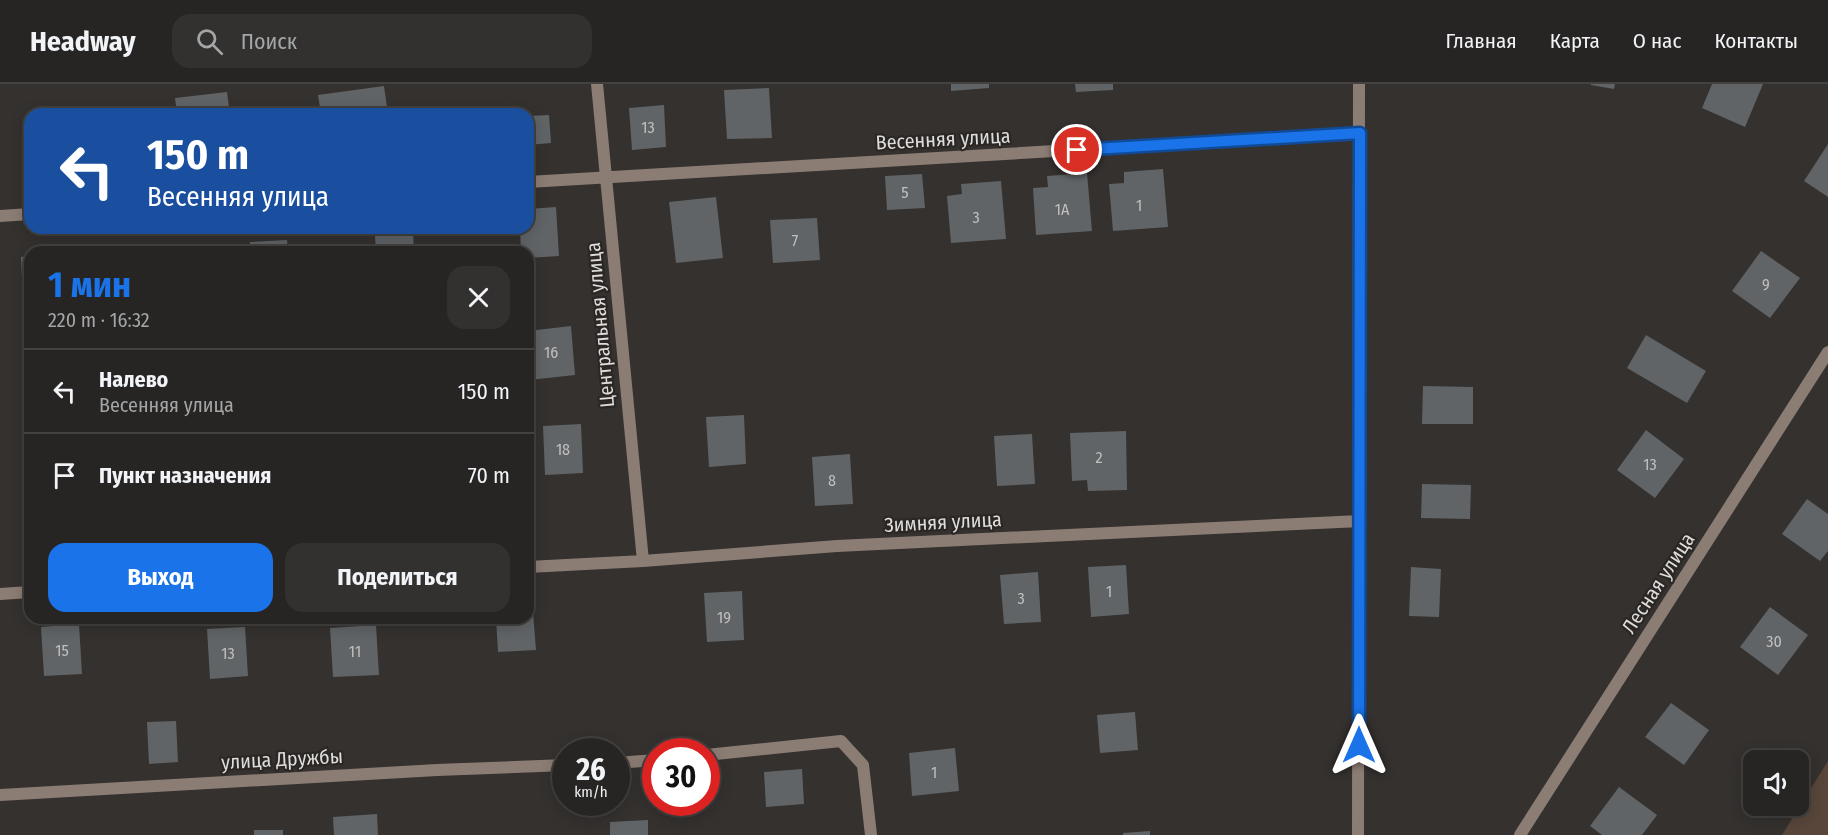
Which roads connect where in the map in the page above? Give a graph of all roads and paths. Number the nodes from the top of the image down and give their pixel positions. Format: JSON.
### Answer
{"nodes":[{"id":1,"x":597,"y":84,"type":"edge"},
{"id":2,"x":1359,"y":84,"type":"edge"},
{"id":3,"x":1360,"y":133,"type":"junction"},
{"id":4,"x":606,"y":178,"type":"junction"},
{"id":5,"x":534,"y":182,"type":"edge"},
{"id":6,"x":24,"y":214,"type":"edge"},
{"id":7,"x":0,"y":216,"type":"edge"},
{"id":8,"x":1828,"y":352,"type":"edge"},
{"id":9,"x":1360,"y":521,"type":"junction"},
{"id":10,"x":643,"y":561,"type":"junction"},
{"id":11,"x":534,"y":567,"type":"edge"},
{"id":12,"x":24,"y":592,"type":"edge"},
{"id":13,"x":0,"y":594,"type":"edge"},
{"id":14,"x":720,"y":754,"type":"edge"},
{"id":15,"x":552,"y":766,"type":"edge"},
{"id":16,"x":0,"y":795,"type":"edge"},
{"id":17,"x":871,"y":835,"type":"edge"},
{"id":18,"x":1358,"y":835,"type":"edge"},
{"id":19,"x":1520,"y":835,"type":"edge"}],
"edges":[{"from":1,"to":4,"type":"street","name":"Центральная улица"},
{"from":2,"to":3,"type":"street"},
{"from":3,"to":4,"type":"street","name":"Весенняя улица"},
{"from":3,"to":9,"type":"street"},
{"from":4,"to":5,"type":"street","name":"Весенняя улица"},
{"from":4,"to":10,"type":"street","name":"Центральная улица"},
{"from":6,"to":7,"type":"street"},
{"from":8,"to":19,"type":"street","name":"Лесная улица"},
{"from":9,"to":10,"type":"street","name":"Зимняя улица"},
{"from":9,"to":18,"type":"street"},
{"from":10,"to":11,"type":"street","name":"Зимняя улица"},
{"from":12,"to":13,"type":"street"},
{"from":14,"to":17,"type":"street"},
{"from":15,"to":16,"type":"street","name":"улица Дружбы"}]}
